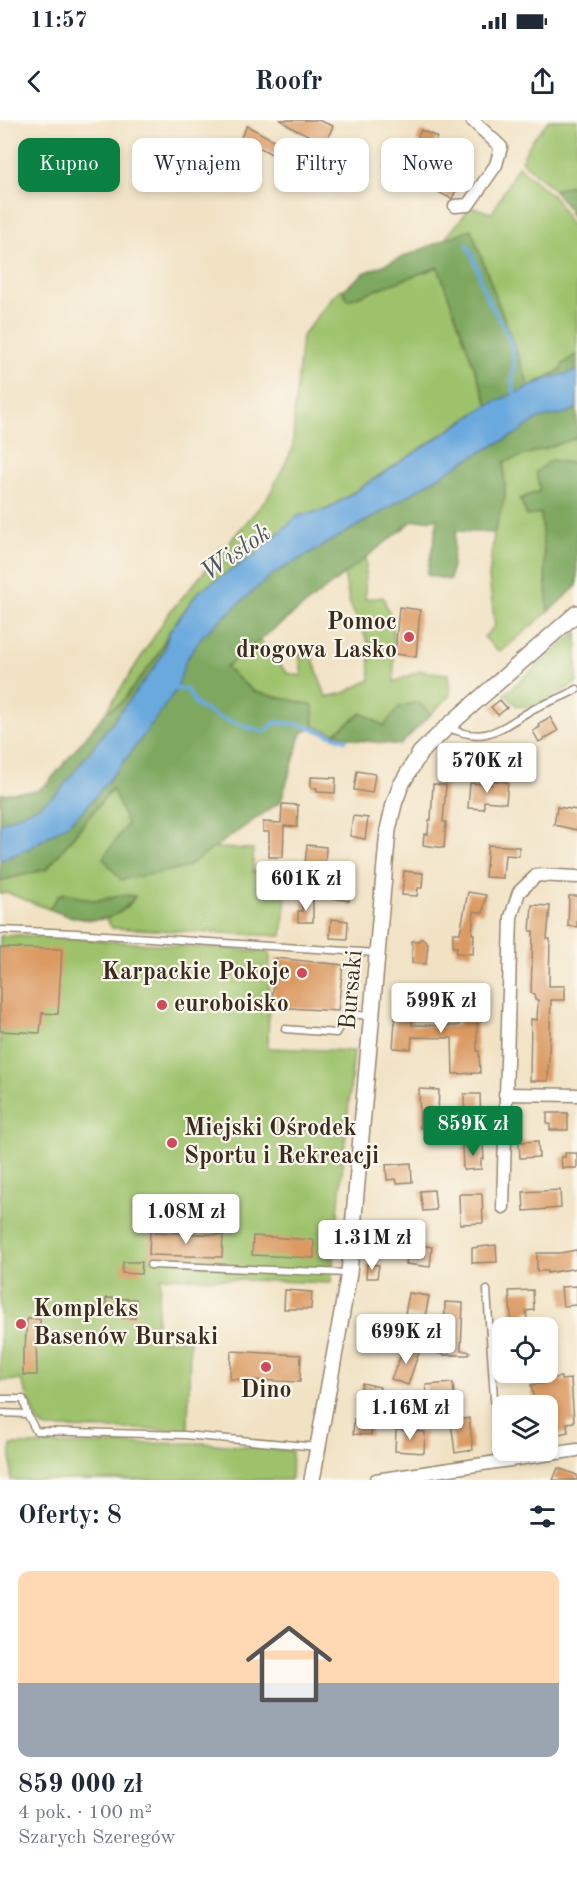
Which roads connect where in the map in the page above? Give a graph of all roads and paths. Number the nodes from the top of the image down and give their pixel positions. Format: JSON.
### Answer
{"nodes":[{"id":1,"x":472,"y":120,"type":"edge"},
{"id":2,"x":455,"y":206,"type":"dead end"},
{"id":3,"x":577,"y":613,"type":"edge"},
{"id":4,"x":577,"y":689,"type":"edge"},
{"id":5,"x":447,"y":727,"type":"junction"},
{"id":6,"x":577,"y":877,"type":"edge"},
{"id":7,"x":0,"y":930,"type":"edge"},
{"id":8,"x":378,"y":953,"type":"junction"},
{"id":9,"x":372,"y":1016,"type":"junction"},
{"id":10,"x":285,"y":1029,"type":"dead end"},
{"id":11,"x":505,"y":1094,"type":"junction"},
{"id":12,"x":577,"y":1095,"type":"edge"},
{"id":13,"x":503,"y":1207,"type":"dead end"},
{"id":14,"x":150,"y":1265,"type":"dead end"},
{"id":15,"x":349,"y":1274,"type":"junction"},
{"id":16,"x":487,"y":1290,"type":"dead end"},
{"id":17,"x":494,"y":1395,"type":"edge"},
{"id":18,"x":0,"y":1399,"type":"edge"},
{"id":19,"x":0,"y":1413,"type":"edge"},
{"id":20,"x":27,"y":1414,"type":"junction"},
{"id":21,"x":318,"y":1447,"type":"junction"},
{"id":22,"x":577,"y":1450,"type":"edge"},
{"id":23,"x":558,"y":1453,"type":"edge"},
{"id":24,"x":498,"y":1461,"type":"edge"},
{"id":25,"x":312,"y":1480,"type":"edge"},
{"id":26,"x":376,"y":1480,"type":"edge"}],
"edges":[{"from":1,"to":2,"type":"street"},
{"from":3,"to":5,"type":"street","name":"Bursaki"},
{"from":4,"to":5,"type":"lane"},
{"from":5,"to":8,"type":"street","name":"Bursaki"},
{"from":6,"to":11,"type":"street"},
{"from":7,"to":8,"type":"lane"},
{"from":8,"to":9,"type":"street","name":"Bursaki"},
{"from":9,"to":10,"type":"lane"},
{"from":9,"to":15,"type":"street","name":"Bursaki"},
{"from":11,"to":12,"type":"street"},
{"from":11,"to":13,"type":"street"},
{"from":14,"to":15,"type":"lane"},
{"from":15,"to":21,"type":"street","name":"Bursaki"},
{"from":16,"to":17,"type":"lane"},
{"from":18,"to":20,"type":"lane"},
{"from":19,"to":20,"type":"lane"},
{"from":20,"to":21,"type":"lane"},
{"from":21,"to":25,"type":"street","name":"Bursaki"},
{"from":22,"to":23,"type":"street"},
{"from":24,"to":26,"type":"street"}]}
